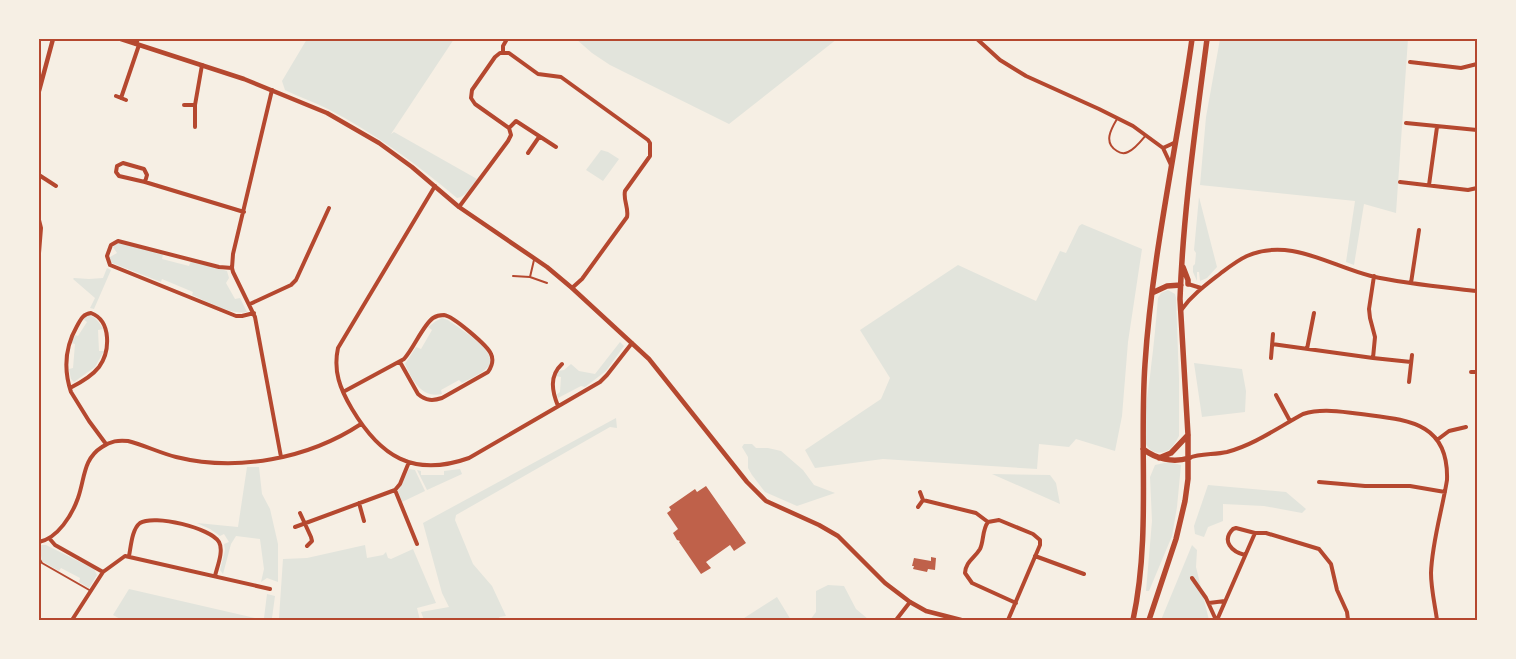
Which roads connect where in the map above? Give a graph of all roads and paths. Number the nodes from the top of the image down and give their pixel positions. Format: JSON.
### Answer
{"nodes":[{"id":1,"x":53,"y":39,"type":"edge"},
{"id":2,"x":121,"y":39,"type":"edge"},
{"id":3,"x":507,"y":39,"type":"edge"},
{"id":4,"x":977,"y":39,"type":"edge"},
{"id":5,"x":1192,"y":39,"type":"edge"},
{"id":6,"x":1207,"y":39,"type":"edge"},
{"id":7,"x":138,"y":42,"type":"edge"},
{"id":8,"x":503,"y":52,"type":"junction"},
{"id":9,"x":1410,"y":62,"type":"dead end"},
{"id":10,"x":202,"y":64,"type":"junction"},
{"id":11,"x":1477,"y":64,"type":"edge"},
{"id":12,"x":272,"y":90,"type":"junction"},
{"id":13,"x":39,"y":91,"type":"edge"},
{"id":14,"x":126,"y":100,"type":"dead end"},
{"id":15,"x":184,"y":105,"type":"dead end"},
{"id":16,"x":195,"y":105,"type":"junction"},
{"id":17,"x":1118,"y":117,"type":"junction"},
{"id":18,"x":1406,"y":123,"type":"dead end"},
{"id":19,"x":195,"y":127,"type":"dead end"},
{"id":20,"x":1437,"y":127,"type":"junction"},
{"id":21,"x":509,"y":128,"type":"junction"},
{"id":22,"x":1477,"y":130,"type":"edge"},
{"id":23,"x":1146,"y":135,"type":"junction"},
{"id":24,"x":539,"y":137,"type":"junction"},
{"id":25,"x":1176,"y":142,"type":"junction"},
{"id":26,"x":556,"y":147,"type":"dead end"},
{"id":27,"x":1163,"y":148,"type":"junction"},
{"id":28,"x":528,"y":153,"type":"dead end"},
{"id":29,"x":1172,"y":167,"type":"junction"},
{"id":30,"x":39,"y":175,"type":"edge"},
{"id":31,"x":145,"y":182,"type":"junction"},
{"id":32,"x":1400,"y":182,"type":"dead end"},
{"id":33,"x":56,"y":186,"type":"dead end"},
{"id":34,"x":435,"y":186,"type":"junction"},
{"id":35,"x":1430,"y":186,"type":"junction"},
{"id":36,"x":1477,"y":188,"type":"edge"},
{"id":37,"x":459,"y":207,"type":"junction"},
{"id":38,"x":329,"y":208,"type":"dead end"},
{"id":39,"x":244,"y":212,"type":"junction"},
{"id":40,"x":39,"y":220,"type":"edge"},
{"id":41,"x":1420,"y":230,"type":"dead end"},
{"id":42,"x":39,"y":253,"type":"edge"},
{"id":43,"x":535,"y":258,"type":"junction"},
{"id":44,"x":232,"y":268,"type":"junction"},
{"id":45,"x":513,"y":276,"type":"dead end"},
{"id":46,"x":1374,"y":276,"type":"junction"},
{"id":47,"x":530,"y":277,"type":"junction"},
{"id":48,"x":547,"y":282,"type":"dead end"},
{"id":49,"x":1411,"y":282,"type":"junction"},
{"id":50,"x":1184,"y":284,"type":"junction"},
{"id":51,"x":572,"y":288,"type":"junction"},
{"id":52,"x":1201,"y":288,"type":"junction"},
{"id":53,"x":1477,"y":291,"type":"edge"},
{"id":54,"x":1152,"y":293,"type":"junction"},
{"id":55,"x":250,"y":304,"type":"junction"},
{"id":56,"x":1182,"y":309,"type":"junction"},
{"id":57,"x":254,"y":313,"type":"junction"},
{"id":58,"x":1314,"y":313,"type":"dead end"},
{"id":59,"x":1273,"y":334,"type":"dead end"},
{"id":60,"x":632,"y":343,"type":"junction"},
{"id":61,"x":1272,"y":344,"type":"junction"},
{"id":62,"x":1307,"y":349,"type":"junction"},
{"id":63,"x":1412,"y":356,"type":"dead end"},
{"id":64,"x":1271,"y":358,"type":"dead end"},
{"id":65,"x":1373,"y":358,"type":"junction"},
{"id":66,"x":400,"y":362,"type":"junction"},
{"id":67,"x":1411,"y":362,"type":"junction"},
{"id":68,"x":562,"y":364,"type":"dead end"},
{"id":69,"x":1470,"y":372,"type":"dead end"},
{"id":70,"x":1477,"y":372,"type":"edge"},
{"id":71,"x":1409,"y":382,"type":"dead end"},
{"id":72,"x":70,"y":388,"type":"junction"},
{"id":73,"x":343,"y":392,"type":"junction"},
{"id":74,"x":1276,"y":395,"type":"dead end"},
{"id":75,"x":558,"y":406,"type":"junction"},
{"id":76,"x":1290,"y":421,"type":"junction"},
{"id":77,"x":361,"y":424,"type":"junction"},
{"id":78,"x":1466,"y":427,"type":"dead end"},
{"id":79,"x":1188,"y":434,"type":"junction"},
{"id":80,"x":1437,"y":440,"type":"junction"},
{"id":81,"x":106,"y":444,"type":"junction"},
{"id":82,"x":1143,"y":449,"type":"junction"},
{"id":83,"x":281,"y":458,"type":"junction"},
{"id":84,"x":1159,"y":458,"type":"junction"},
{"id":85,"x":1189,"y":458,"type":"junction"},
{"id":86,"x":409,"y":462,"type":"junction"},
{"id":87,"x":1318,"y":482,"type":"dead end"},
{"id":88,"x":395,"y":490,"type":"junction"},
{"id":89,"x":920,"y":492,"type":"dead end"},
{"id":90,"x":1445,"y":492,"type":"junction"},
{"id":91,"x":923,"y":500,"type":"junction"},
{"id":92,"x":359,"y":504,"type":"junction"},
{"id":93,"x":918,"y":507,"type":"dead end"},
{"id":94,"x":300,"y":513,"type":"dead end"},
{"id":95,"x":364,"y":521,"type":"dead end"},
{"id":96,"x":988,"y":522,"type":"junction"},
{"id":97,"x":305,"y":523,"type":"junction"},
{"id":98,"x":295,"y":527,"type":"dead end"},
{"id":99,"x":1255,"y":533,"type":"junction"},
{"id":100,"x":420,"y":534,"type":"dead end"},
{"id":101,"x":414,"y":537,"type":"junction"},
{"id":102,"x":50,"y":538,"type":"junction"},
{"id":103,"x":39,"y":542,"type":"edge"},
{"id":104,"x":417,"y":544,"type":"dead end"},
{"id":105,"x":307,"y":546,"type":"dead end"},
{"id":106,"x":1245,"y":555,"type":"junction"},
{"id":107,"x":129,"y":556,"type":"junction"},
{"id":108,"x":1035,"y":556,"type":"junction"},
{"id":109,"x":39,"y":558,"type":"edge"},
{"id":110,"x":103,"y":572,"type":"junction"},
{"id":111,"x":1084,"y":574,"type":"dead end"},
{"id":112,"x":215,"y":576,"type":"junction"},
{"id":113,"x":1192,"y":578,"type":"dead end"},
{"id":114,"x":270,"y":589,"type":"dead end"},
{"id":115,"x":90,"y":591,"type":"junction"},
{"id":116,"x":1225,"y":601,"type":"junction"},
{"id":117,"x":910,"y":602,"type":"junction"},
{"id":118,"x":1016,"y":603,"type":"junction"},
{"id":119,"x":1209,"y":604,"type":"junction"},
{"id":120,"x":945,"y":618,"type":"edge"},
{"id":121,"x":72,"y":620,"type":"edge"},
{"id":122,"x":896,"y":620,"type":"edge"},
{"id":123,"x":961,"y":620,"type":"edge"},
{"id":124,"x":1008,"y":620,"type":"edge"},
{"id":125,"x":1133,"y":620,"type":"edge"},
{"id":126,"x":1148,"y":620,"type":"edge"},
{"id":127,"x":1216,"y":620,"type":"edge"},
{"id":128,"x":1348,"y":620,"type":"edge"},
{"id":129,"x":1437,"y":620,"type":"edge"}],
"edges":[{"from":1,"to":13,"type":"street"},
{"from":2,"to":7,"type":"street"},
{"from":3,"to":8,"type":"street"},
{"from":4,"to":17,"type":"street"},
{"from":5,"to":25,"type":"highway"},
{"from":6,"to":50,"type":"highway"},
{"from":7,"to":10,"type":"street"},
{"from":7,"to":14,"type":"street"},
{"from":8,"to":21,"type":"street"},
{"from":8,"to":51,"type":"street"},
{"from":9,"to":11,"type":"street"},
{"from":10,"to":12,"type":"street"},
{"from":10,"to":16,"type":"street"},
{"from":12,"to":34,"type":"street"},
{"from":12,"to":39,"type":"street"},
{"from":15,"to":16,"type":"street"},
{"from":16,"to":19,"type":"street"},
{"from":17,"to":23,"type":"street"},
{"from":17,"to":23,"type":"lane"},
{"from":18,"to":20,"type":"street"},
{"from":20,"to":22,"type":"street"},
{"from":20,"to":35,"type":"street"},
{"from":21,"to":24,"type":"street"},
{"from":21,"to":37,"type":"street"},
{"from":23,"to":27,"type":"street"},
{"from":24,"to":26,"type":"street"},
{"from":24,"to":28,"type":"street"},
{"from":25,"to":27,"type":"street"},
{"from":25,"to":29,"type":"highway"},
{"from":27,"to":29,"type":"street"},
{"from":29,"to":54,"type":"highway"},
{"from":30,"to":33,"type":"street"},
{"from":31,"to":31,"type":"street"},
{"from":31,"to":39,"type":"street"},
{"from":32,"to":35,"type":"street"},
{"from":34,"to":37,"type":"street"},
{"from":34,"to":73,"type":"street"},
{"from":35,"to":36,"type":"street"},
{"from":37,"to":43,"type":"street"},
{"from":38,"to":55,"type":"street"},
{"from":39,"to":44,"type":"street"},
{"from":40,"to":42,"type":"street"},
{"from":41,"to":49,"type":"street"},
{"from":43,"to":47,"type":"lane"},
{"from":43,"to":51,"type":"street"},
{"from":44,"to":55,"type":"street"},
{"from":44,"to":57,"type":"street"},
{"from":45,"to":47,"type":"lane"},
{"from":46,"to":49,"type":"street"},
{"from":46,"to":52,"type":"street"},
{"from":46,"to":65,"type":"street"},
{"from":47,"to":48,"type":"lane"},
{"from":49,"to":53,"type":"street"},
{"from":50,"to":52,"type":"street"},
{"from":50,"to":54,"type":"highway"},
{"from":50,"to":56,"type":"highway"},
{"from":51,"to":60,"type":"street"},
{"from":52,"to":56,"type":"street"},
{"from":54,"to":82,"type":"highway"},
{"from":55,"to":57,"type":"street"},
{"from":56,"to":79,"type":"highway"},
{"from":57,"to":83,"type":"street"},
{"from":58,"to":62,"type":"street"},
{"from":59,"to":61,"type":"street"},
{"from":60,"to":75,"type":"street"},
{"from":60,"to":117,"type":"street"},
{"from":61,"to":62,"type":"street"},
{"from":61,"to":64,"type":"street"},
{"from":62,"to":65,"type":"street"},
{"from":63,"to":67,"type":"street"},
{"from":65,"to":67,"type":"street"},
{"from":66,"to":66,"type":"street"},
{"from":66,"to":73,"type":"street"},
{"from":67,"to":71,"type":"street"},
{"from":68,"to":75,"type":"street"},
{"from":69,"to":70,"type":"street"},
{"from":72,"to":72,"type":"street"},
{"from":72,"to":81,"type":"street"},
{"from":73,"to":77,"type":"street"},
{"from":74,"to":76,"type":"street"},
{"from":75,"to":86,"type":"street"},
{"from":76,"to":80,"type":"street"},
{"from":76,"to":85,"type":"street"},
{"from":77,"to":83,"type":"street"},
{"from":77,"to":86,"type":"street"},
{"from":78,"to":80,"type":"street"},
{"from":79,"to":84,"type":"highway"},
{"from":79,"to":85,"type":"highway"},
{"from":80,"to":90,"type":"street"},
{"from":81,"to":83,"type":"street"},
{"from":81,"to":102,"type":"street"},
{"from":82,"to":84,"type":"highway"},
{"from":82,"to":125,"type":"highway"},
{"from":84,"to":85,"type":"highway"},
{"from":85,"to":126,"type":"highway"},
{"from":86,"to":88,"type":"street"},
{"from":87,"to":90,"type":"street"},
{"from":88,"to":92,"type":"street"},
{"from":88,"to":101,"type":"street"},
{"from":89,"to":91,"type":"street"},
{"from":90,"to":129,"type":"street"},
{"from":91,"to":93,"type":"street"},
{"from":91,"to":96,"type":"street"},
{"from":92,"to":95,"type":"street"},
{"from":92,"to":97,"type":"street"},
{"from":94,"to":97,"type":"street"},
{"from":96,"to":108,"type":"street"},
{"from":96,"to":118,"type":"street"},
{"from":97,"to":98,"type":"street"},
{"from":97,"to":105,"type":"street"},
{"from":99,"to":106,"type":"street"},
{"from":99,"to":106,"type":"street"},
{"from":99,"to":128,"type":"street"},
{"from":100,"to":101,"type":"street"},
{"from":101,"to":104,"type":"street"},
{"from":102,"to":103,"type":"street"},
{"from":102,"to":110,"type":"street"},
{"from":106,"to":116,"type":"street"},
{"from":107,"to":110,"type":"street"},
{"from":107,"to":112,"type":"street"},
{"from":107,"to":112,"type":"street"},
{"from":108,"to":111,"type":"street"},
{"from":108,"to":118,"type":"street"},
{"from":109,"to":115,"type":"lane"},
{"from":110,"to":115,"type":"street"},
{"from":112,"to":114,"type":"street"},
{"from":113,"to":119,"type":"street"},
{"from":115,"to":121,"type":"street"},
{"from":116,"to":119,"type":"street"},
{"from":116,"to":127,"type":"street"},
{"from":117,"to":120,"type":"street"},
{"from":117,"to":122,"type":"street"},
{"from":118,"to":124,"type":"street"},
{"from":119,"to":127,"type":"street"},
{"from":120,"to":123,"type":"street"}]}
